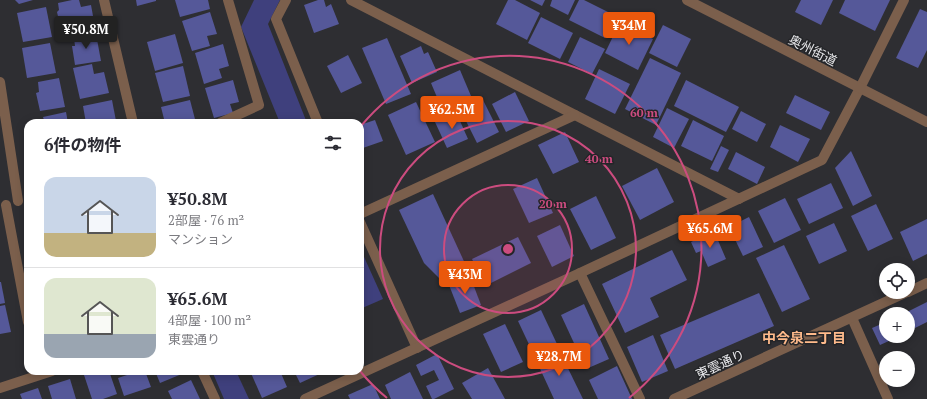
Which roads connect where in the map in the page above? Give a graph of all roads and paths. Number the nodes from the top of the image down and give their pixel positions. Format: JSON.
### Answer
{"nodes":[{"id":1,"x":104,"y":0,"type":"edge"},
{"id":2,"x":228,"y":0,"type":"edge"},
{"id":3,"x":286,"y":0,"type":"edge"},
{"id":4,"x":351,"y":0,"type":"edge"},
{"id":5,"x":687,"y":0,"type":"edge"},
{"id":6,"x":904,"y":0,"type":"edge"},
{"id":7,"x":0,"y":82,"type":"edge"},
{"id":8,"x":860,"y":88,"type":"junction"},
{"id":9,"x":575,"y":115,"type":"junction"},
{"id":10,"x":132,"y":119,"type":"edge"},
{"id":11,"x":229,"y":119,"type":"edge"},
{"id":12,"x":316,"y":119,"type":"edge"},
{"id":13,"x":927,"y":122,"type":"edge"},
{"id":14,"x":23,"y":199,"type":"edge"},
{"id":15,"x":739,"y":199,"type":"junction"},
{"id":16,"x":3,"y":206,"type":"edge"},
{"id":17,"x":364,"y":212,"type":"edge"},
{"id":18,"x":364,"y":231,"type":"edge"},
{"id":19,"x":580,"y":273,"type":"junction"},
{"id":20,"x":927,"y":283,"type":"edge"},
{"id":21,"x":915,"y":289,"type":"edge"},
{"id":22,"x":893,"y":299,"type":"edge"},
{"id":23,"x":24,"y":303,"type":"edge"},
{"id":24,"x":852,"y":318,"type":"junction"},
{"id":25,"x":418,"y":348,"type":"junction"},
{"id":26,"x":364,"y":372,"type":"edge"},
{"id":27,"x":33,"y":375,"type":"edge"},
{"id":28,"x":204,"y":375,"type":"edge"},
{"id":29,"x":358,"y":375,"type":"edge"},
{"id":30,"x":0,"y":388,"type":"edge"},
{"id":31,"x":215,"y":399,"type":"edge"},
{"id":32,"x":305,"y":399,"type":"edge"},
{"id":33,"x":640,"y":399,"type":"edge"},
{"id":34,"x":674,"y":399,"type":"edge"},
{"id":35,"x":888,"y":399,"type":"edge"}],
"edges":[{"from":1,"to":10,"type":"street"},
{"from":2,"to":11,"type":"street"},
{"from":3,"to":12,"type":"street"},
{"from":4,"to":9,"type":"street"},
{"from":5,"to":8,"type":"street","name":"奥州街道"},
{"from":6,"to":8,"type":"street"},
{"from":7,"to":14,"type":"street"},
{"from":8,"to":13,"type":"street","name":"奥州街道"},
{"from":8,"to":15,"type":"street"},
{"from":9,"to":15,"type":"street"},
{"from":9,"to":17,"type":"street"},
{"from":14,"to":16,"type":"street"},
{"from":15,"to":19,"type":"street"},
{"from":16,"to":23,"type":"street"},
{"from":18,"to":25,"type":"street"},
{"from":19,"to":25,"type":"street"},
{"from":19,"to":33,"type":"street"},
{"from":20,"to":21,"type":"street","name":"東雲通り"},
{"from":22,"to":24,"type":"street","name":"東雲通り"},
{"from":24,"to":34,"type":"street","name":"東雲通り"},
{"from":24,"to":35,"type":"street"},
{"from":25,"to":26,"type":"street"},
{"from":27,"to":30,"type":"street"},
{"from":28,"to":31,"type":"street"},
{"from":29,"to":32,"type":"street"}]}
